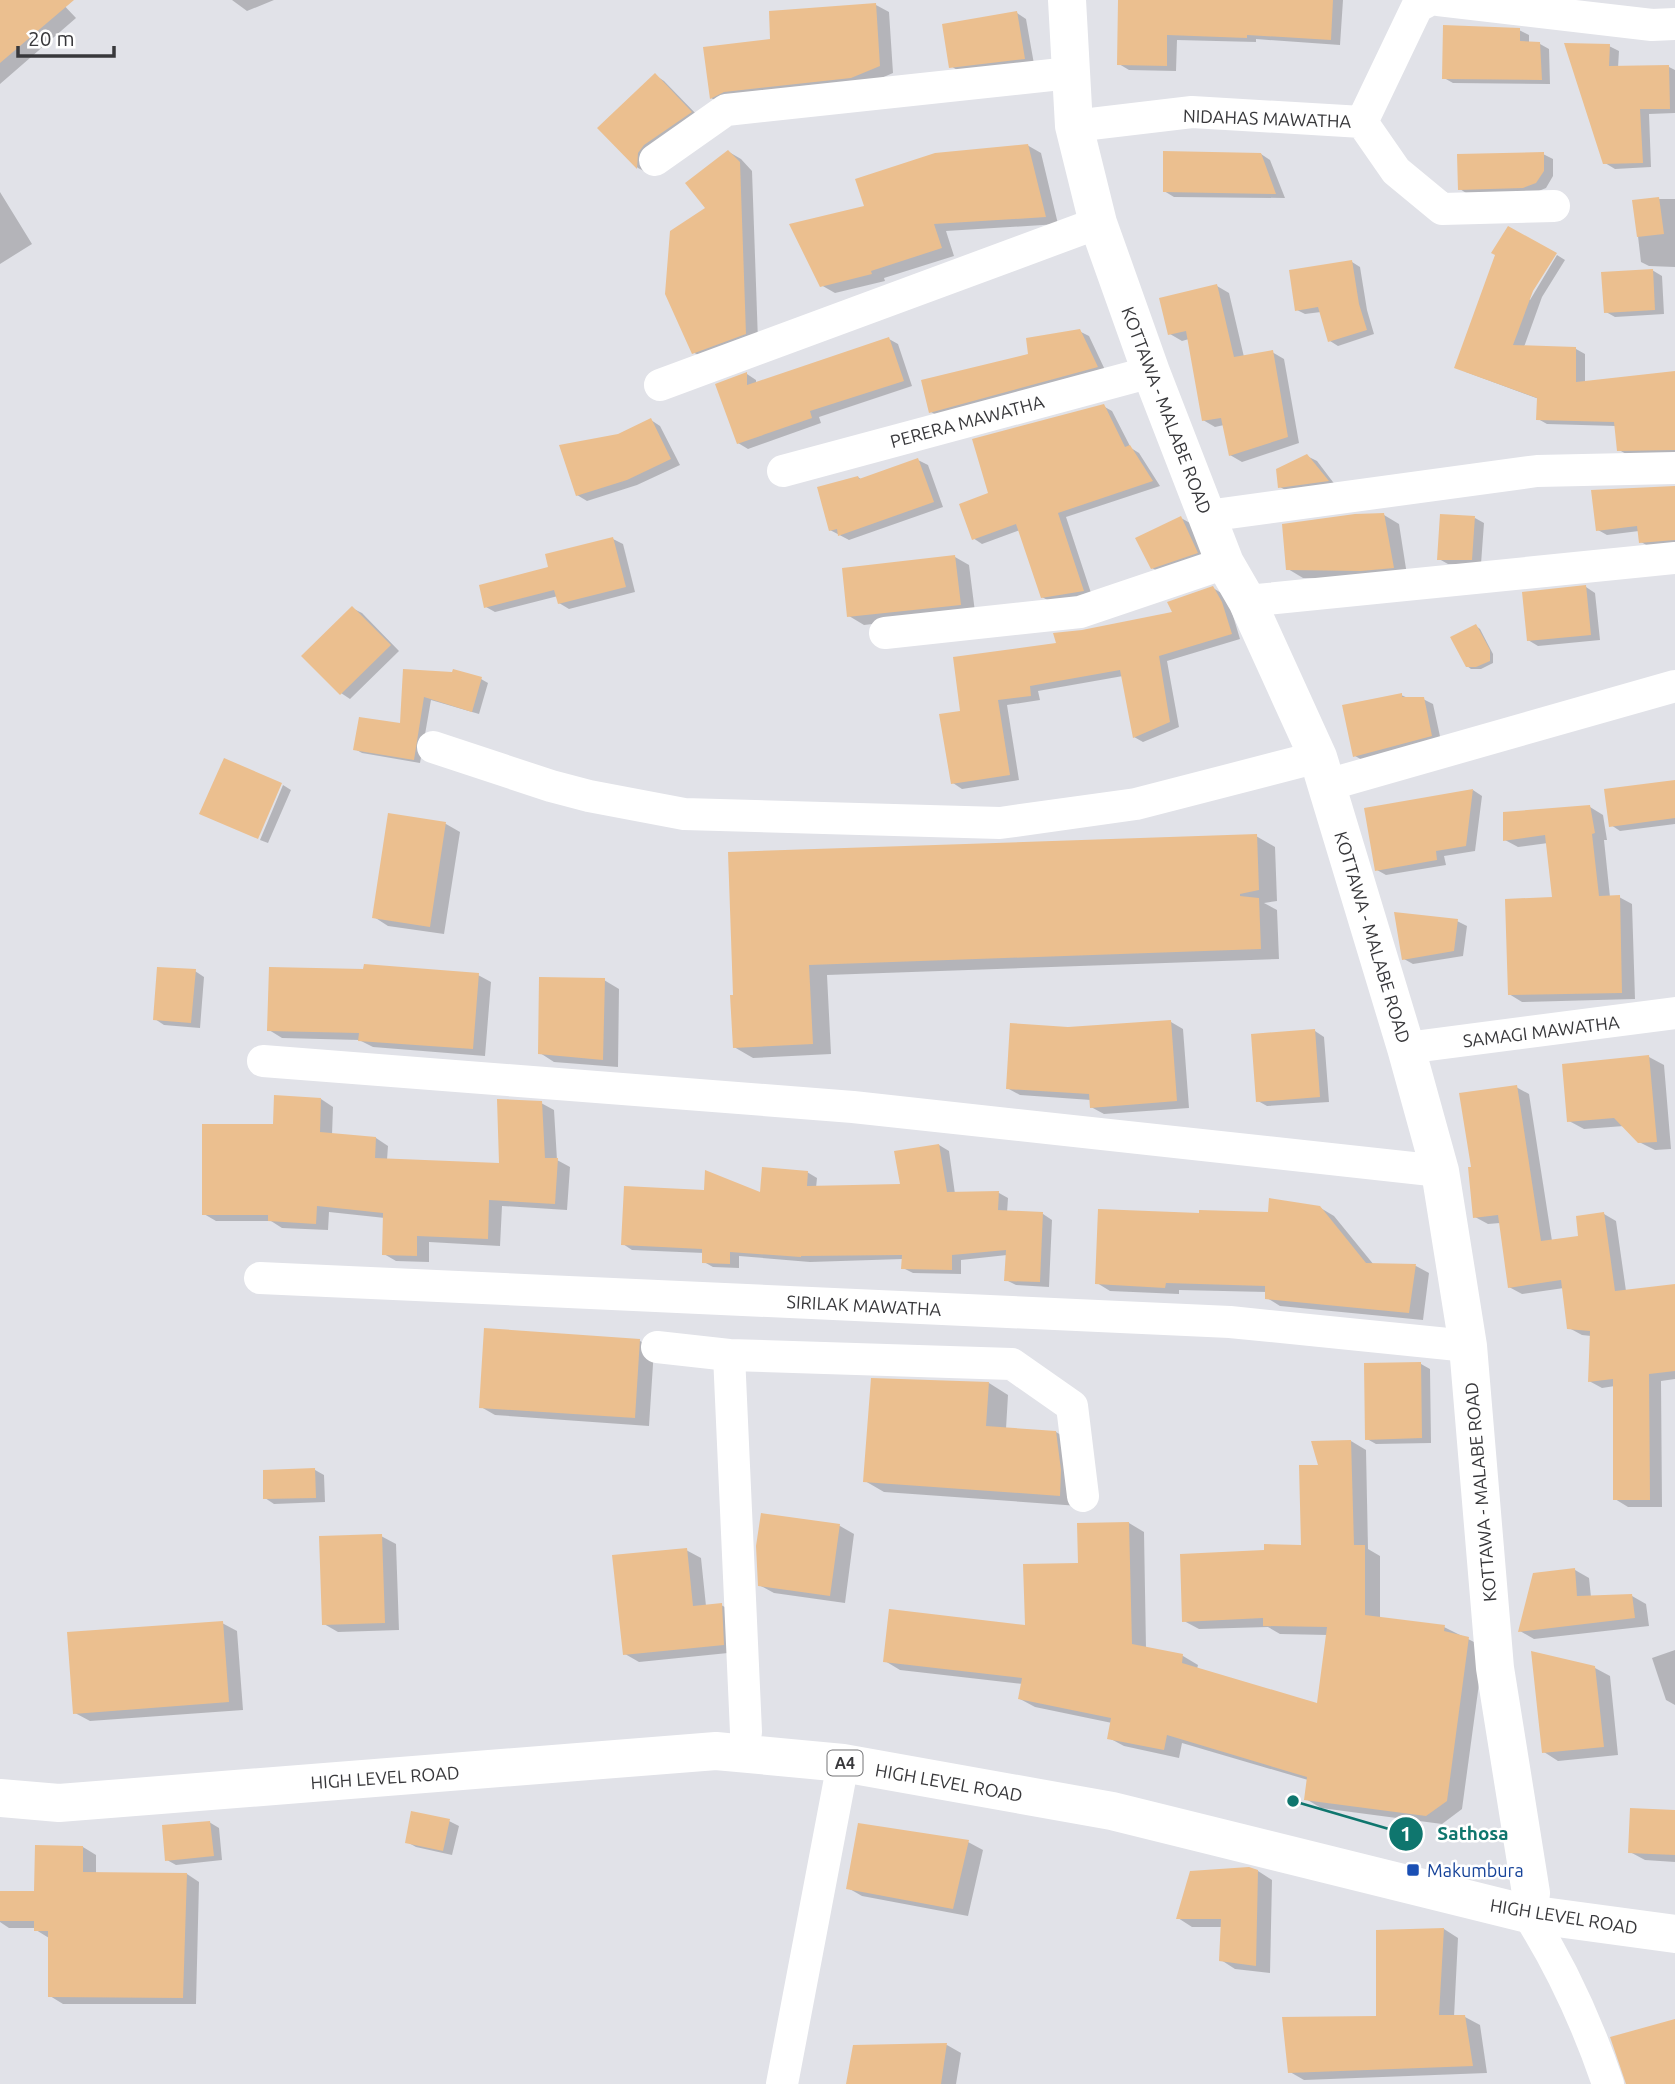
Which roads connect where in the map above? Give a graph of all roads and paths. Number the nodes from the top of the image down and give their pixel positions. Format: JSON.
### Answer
{"nodes":[{"id":1,"x":1067,"y":0,"type":"edge"},
{"id":2,"x":1430,"y":0,"type":"edge"},
{"id":3,"x":1438,"y":0,"type":"edge"},
{"id":4,"x":1659,"y":17,"type":"edge"},
{"id":5,"x":1070,"y":73,"type":"junction"},
{"id":6,"x":1362,"y":122,"type":"junction"},
{"id":7,"x":1074,"y":126,"type":"junction"},
{"id":8,"x":655,"y":160,"type":"dead end"},
{"id":9,"x":1554,"y":206,"type":"dead end"},
{"id":10,"x":1098,"y":223,"type":"junction"},
{"id":11,"x":1150,"y":372,"type":"junction"},
{"id":12,"x":660,"y":385,"type":"dead end"},
{"id":13,"x":1675,"y":468,"type":"edge"},
{"id":14,"x":783,"y":471,"type":"dead end"},
{"id":15,"x":1207,"y":516,"type":"junction"},
{"id":16,"x":1675,"y":558,"type":"edge"},
{"id":17,"x":1225,"y":563,"type":"junction"},
{"id":18,"x":1247,"y":601,"type":"junction"},
{"id":19,"x":885,"y":633,"type":"dead end"},
{"id":20,"x":1675,"y":686,"type":"edge"},
{"id":21,"x":433,"y":747,"type":"dead end"},
{"id":22,"x":1322,"y":771,"type":"junction"},
{"id":23,"x":1675,"y":1013,"type":"edge"},
{"id":24,"x":1406,"y":1048,"type":"junction"},
{"id":25,"x":263,"y":1061,"type":"dead end"},
{"id":26,"x":1440,"y":1171,"type":"junction"},
{"id":27,"x":260,"y":1278,"type":"dead end"},
{"id":28,"x":1468,"y":1346,"type":"junction"},
{"id":29,"x":657,"y":1347,"type":"dead end"},
{"id":30,"x":729,"y":1355,"type":"junction"},
{"id":31,"x":1083,"y":1496,"type":"dead end"},
{"id":32,"x":746,"y":1732,"type":"junction"},
{"id":33,"x":843,"y":1763,"type":"junction"},
{"id":34,"x":0,"y":1773,"type":"edge"},
{"id":35,"x":60,"y":1790,"type":"junction"},
{"id":36,"x":0,"y":1798,"type":"edge"},
{"id":37,"x":1530,"y":1903,"type":"junction"},
{"id":38,"x":1675,"y":1912,"type":"edge"},
{"id":39,"x":1675,"y":1934,"type":"edge"},
{"id":40,"x":782,"y":2084,"type":"edge"},
{"id":41,"x":1608,"y":2084,"type":"edge"}],
"edges":[{"from":1,"to":5,"type":"main road","name":"KOTTAWA - MALABE ROAD"},
{"from":2,"to":6,"type":"street","name":"NIDAHAS MAWATHA"},
{"from":3,"to":4,"type":"street"},
{"from":5,"to":7,"type":"main road","name":"KOTTAWA - MALABE ROAD"},
{"from":5,"to":8,"type":"street"},
{"from":6,"to":7,"type":"street","name":"NIDAHAS MAWATHA"},
{"from":6,"to":9,"type":"street"},
{"from":7,"to":10,"type":"main road","name":"KOTTAWA - MALABE ROAD"},
{"from":10,"to":11,"type":"main road","name":"KOTTAWA - MALABE ROAD"},
{"from":10,"to":12,"type":"street"},
{"from":11,"to":14,"type":"street","name":"PERERA MAWATHA"},
{"from":11,"to":15,"type":"main road","name":"KOTTAWA - MALABE ROAD"},
{"from":13,"to":15,"type":"street"},
{"from":15,"to":17,"type":"main road","name":"KOTTAWA - MALABE ROAD"},
{"from":16,"to":18,"type":"street"},
{"from":17,"to":18,"type":"main road","name":"KOTTAWA - MALABE ROAD"},
{"from":17,"to":19,"type":"street"},
{"from":18,"to":22,"type":"main road","name":"KOTTAWA - MALABE ROAD"},
{"from":20,"to":22,"type":"street"},
{"from":21,"to":22,"type":"street"},
{"from":22,"to":24,"type":"main road","name":"KOTTAWA - MALABE ROAD"},
{"from":23,"to":24,"type":"street","name":"SAMAGI MAWATHA"},
{"from":24,"to":26,"type":"main road","name":"KOTTAWA - MALABE ROAD"},
{"from":25,"to":26,"type":"street"},
{"from":26,"to":28,"type":"main road","name":"KOTTAWA - MALABE ROAD"},
{"from":27,"to":28,"type":"street","name":"SIRILAK MAWATHA"},
{"from":28,"to":37,"type":"main road","name":"KOTTAWA - MALABE ROAD"},
{"from":29,"to":30,"type":"street"},
{"from":30,"to":31,"type":"street"},
{"from":30,"to":32,"type":"street"},
{"from":32,"to":35,"type":"main road","name":"HIGH LEVEL ROAD","number":"A4"},
{"from":32,"to":37,"type":"main road","name":"HIGH LEVEL ROAD","number":"A4"},
{"from":33,"to":35,"type":"main road","name":"HIGH LEVEL ROAD","number":"A4"},
{"from":33,"to":37,"type":"main road","name":"HIGH LEVEL ROAD","number":"A4"},
{"from":33,"to":40,"type":"street"},
{"from":34,"to":35,"type":"main road","name":"HIGH LEVEL ROAD","number":"A4"},
{"from":35,"to":36,"type":"main road","name":"HIGH LEVEL ROAD","number":"A4"},
{"from":37,"to":38,"type":"main road","name":"HIGH LEVEL ROAD","number":"A4"},
{"from":37,"to":39,"type":"main road","name":"HIGH LEVEL ROAD","number":"A4"},
{"from":37,"to":41,"type":"street"}]}
